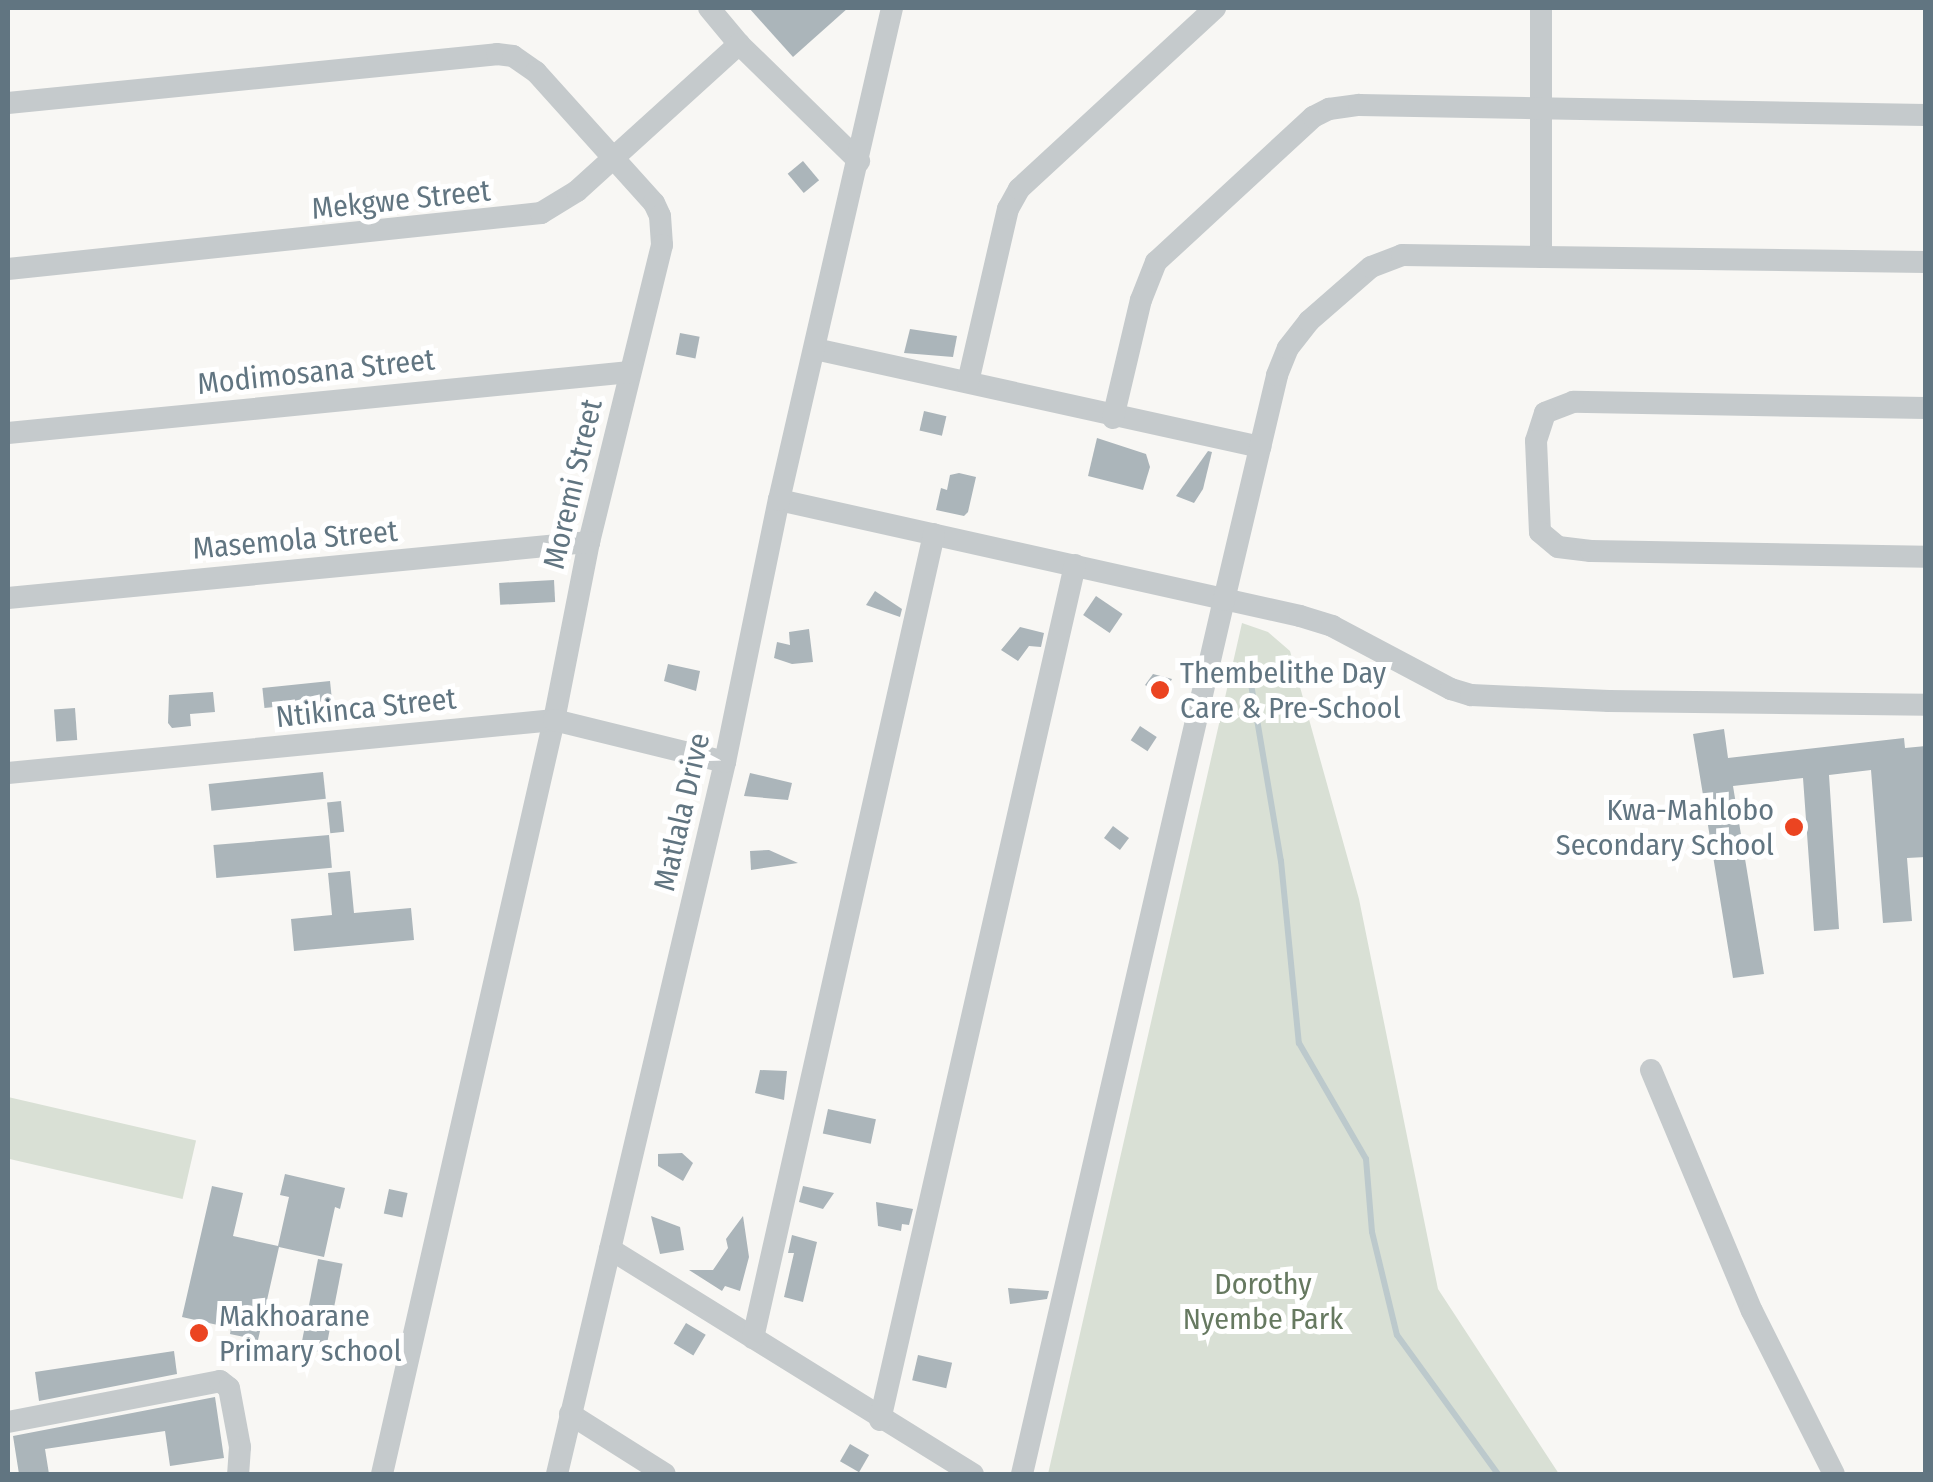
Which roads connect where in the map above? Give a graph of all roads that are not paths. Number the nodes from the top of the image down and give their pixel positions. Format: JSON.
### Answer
{"nodes":[{"id":1,"x":709,"y":8,"type":"edge"},
{"id":2,"x":892,"y":8,"type":"edge"},
{"id":3,"x":1215,"y":8,"type":"edge"},
{"id":4,"x":1541,"y":8,"type":"edge"},
{"id":5,"x":739,"y":44,"type":"junction"},
{"id":6,"x":8,"y":103,"type":"edge"},
{"id":7,"x":1541,"y":108,"type":"junction"},
{"id":8,"x":1926,"y":115,"type":"edge"},
{"id":9,"x":612,"y":159,"type":"junction"},
{"id":10,"x":859,"y":160,"type":"junction"},
{"id":11,"x":1541,"y":258,"type":"junction"},
{"id":12,"x":1926,"y":262,"type":"edge"},
{"id":13,"x":8,"y":269,"type":"edge"},
{"id":14,"x":815,"y":350,"type":"junction"},
{"id":15,"x":630,"y":372,"type":"junction"},
{"id":16,"x":968,"y":382,"type":"junction"},
{"id":17,"x":1926,"y":408,"type":"edge"},
{"id":18,"x":1113,"y":418,"type":"junction"},
{"id":19,"x":8,"y":433,"type":"edge"},
{"id":20,"x":1260,"y":448,"type":"junction"},
{"id":21,"x":779,"y":500,"type":"junction"},
{"id":22,"x":934,"y":534,"type":"junction"},
{"id":23,"x":589,"y":542,"type":"junction"},
{"id":24,"x":1926,"y":556,"type":"edge"},
{"id":25,"x":1075,"y":565,"type":"junction"},
{"id":26,"x":8,"y":598,"type":"edge"},
{"id":27,"x":1224,"y":600,"type":"junction"},
{"id":28,"x":1926,"y":705,"type":"edge"},
{"id":29,"x":554,"y":720,"type":"junction"},
{"id":30,"x":725,"y":762,"type":"junction"},
{"id":31,"x":8,"y":773,"type":"edge"},
{"id":32,"x":1652,"y":1070,"type":"dead end"},
{"id":33,"x":610,"y":1249,"type":"junction"},
{"id":34,"x":753,"y":1338,"type":"junction"},
{"id":35,"x":570,"y":1414,"type":"junction"},
{"id":36,"x":880,"y":1420,"type":"junction"},
{"id":37,"x":8,"y":1422,"type":"edge"},
{"id":38,"x":238,"y":1474,"type":"edge"},
{"id":39,"x":382,"y":1474,"type":"edge"},
{"id":40,"x":557,"y":1474,"type":"edge"},
{"id":41,"x":665,"y":1474,"type":"edge"},
{"id":42,"x":973,"y":1474,"type":"edge"},
{"id":43,"x":1022,"y":1474,"type":"edge"},
{"id":44,"x":1834,"y":1474,"type":"edge"}],
"edges":[{"from":1,"to":5,"type":"street"},
{"from":2,"to":10,"type":"street","name":"Matlala Drive"},
{"from":3,"to":16,"type":"street"},
{"from":4,"to":7,"type":"street"},
{"from":5,"to":9,"type":"street","name":"Mekgwe Street"},
{"from":5,"to":10,"type":"street"},
{"from":6,"to":9,"type":"street","name":"Moremi Street"},
{"from":7,"to":8,"type":"street"},
{"from":7,"to":11,"type":"street"},
{"from":7,"to":18,"type":"street"},
{"from":9,"to":13,"type":"street","name":"Mekgwe Street"},
{"from":9,"to":15,"type":"street","name":"Moremi Street"},
{"from":10,"to":14,"type":"street","name":"Matlala Drive"},
{"from":11,"to":12,"type":"street"},
{"from":11,"to":20,"type":"street"},
{"from":14,"to":16,"type":"street"},
{"from":14,"to":21,"type":"street","name":"Matlala Drive"},
{"from":15,"to":19,"type":"street","name":"Modimosana Street"},
{"from":15,"to":23,"type":"street","name":"Moremi Street"},
{"from":16,"to":18,"type":"street"},
{"from":17,"to":24,"type":"street"},
{"from":18,"to":20,"type":"street"},
{"from":20,"to":27,"type":"street"},
{"from":21,"to":22,"type":"street"},
{"from":21,"to":30,"type":"street","name":"Matlala Drive"},
{"from":22,"to":25,"type":"street"},
{"from":22,"to":34,"type":"street"},
{"from":23,"to":26,"type":"street","name":"Masemola Street"},
{"from":23,"to":29,"type":"street","name":"Moremi Street"},
{"from":25,"to":27,"type":"street"},
{"from":25,"to":36,"type":"street"},
{"from":27,"to":28,"type":"street"},
{"from":27,"to":43,"type":"street"},
{"from":29,"to":30,"type":"street","name":"Ntikinca Street"},
{"from":29,"to":31,"type":"street","name":"Ntikinca Street"},
{"from":29,"to":39,"type":"street","name":"Moremi Street"},
{"from":30,"to":33,"type":"street","name":"Matlala Drive"},
{"from":32,"to":44,"type":"street"},
{"from":33,"to":34,"type":"street"},
{"from":33,"to":35,"type":"street","name":"Matlala Drive"},
{"from":34,"to":36,"type":"street"},
{"from":35,"to":40,"type":"street","name":"Matlala Drive"},
{"from":35,"to":41,"type":"street"},
{"from":36,"to":42,"type":"street"},
{"from":37,"to":38,"type":"street"}]}
